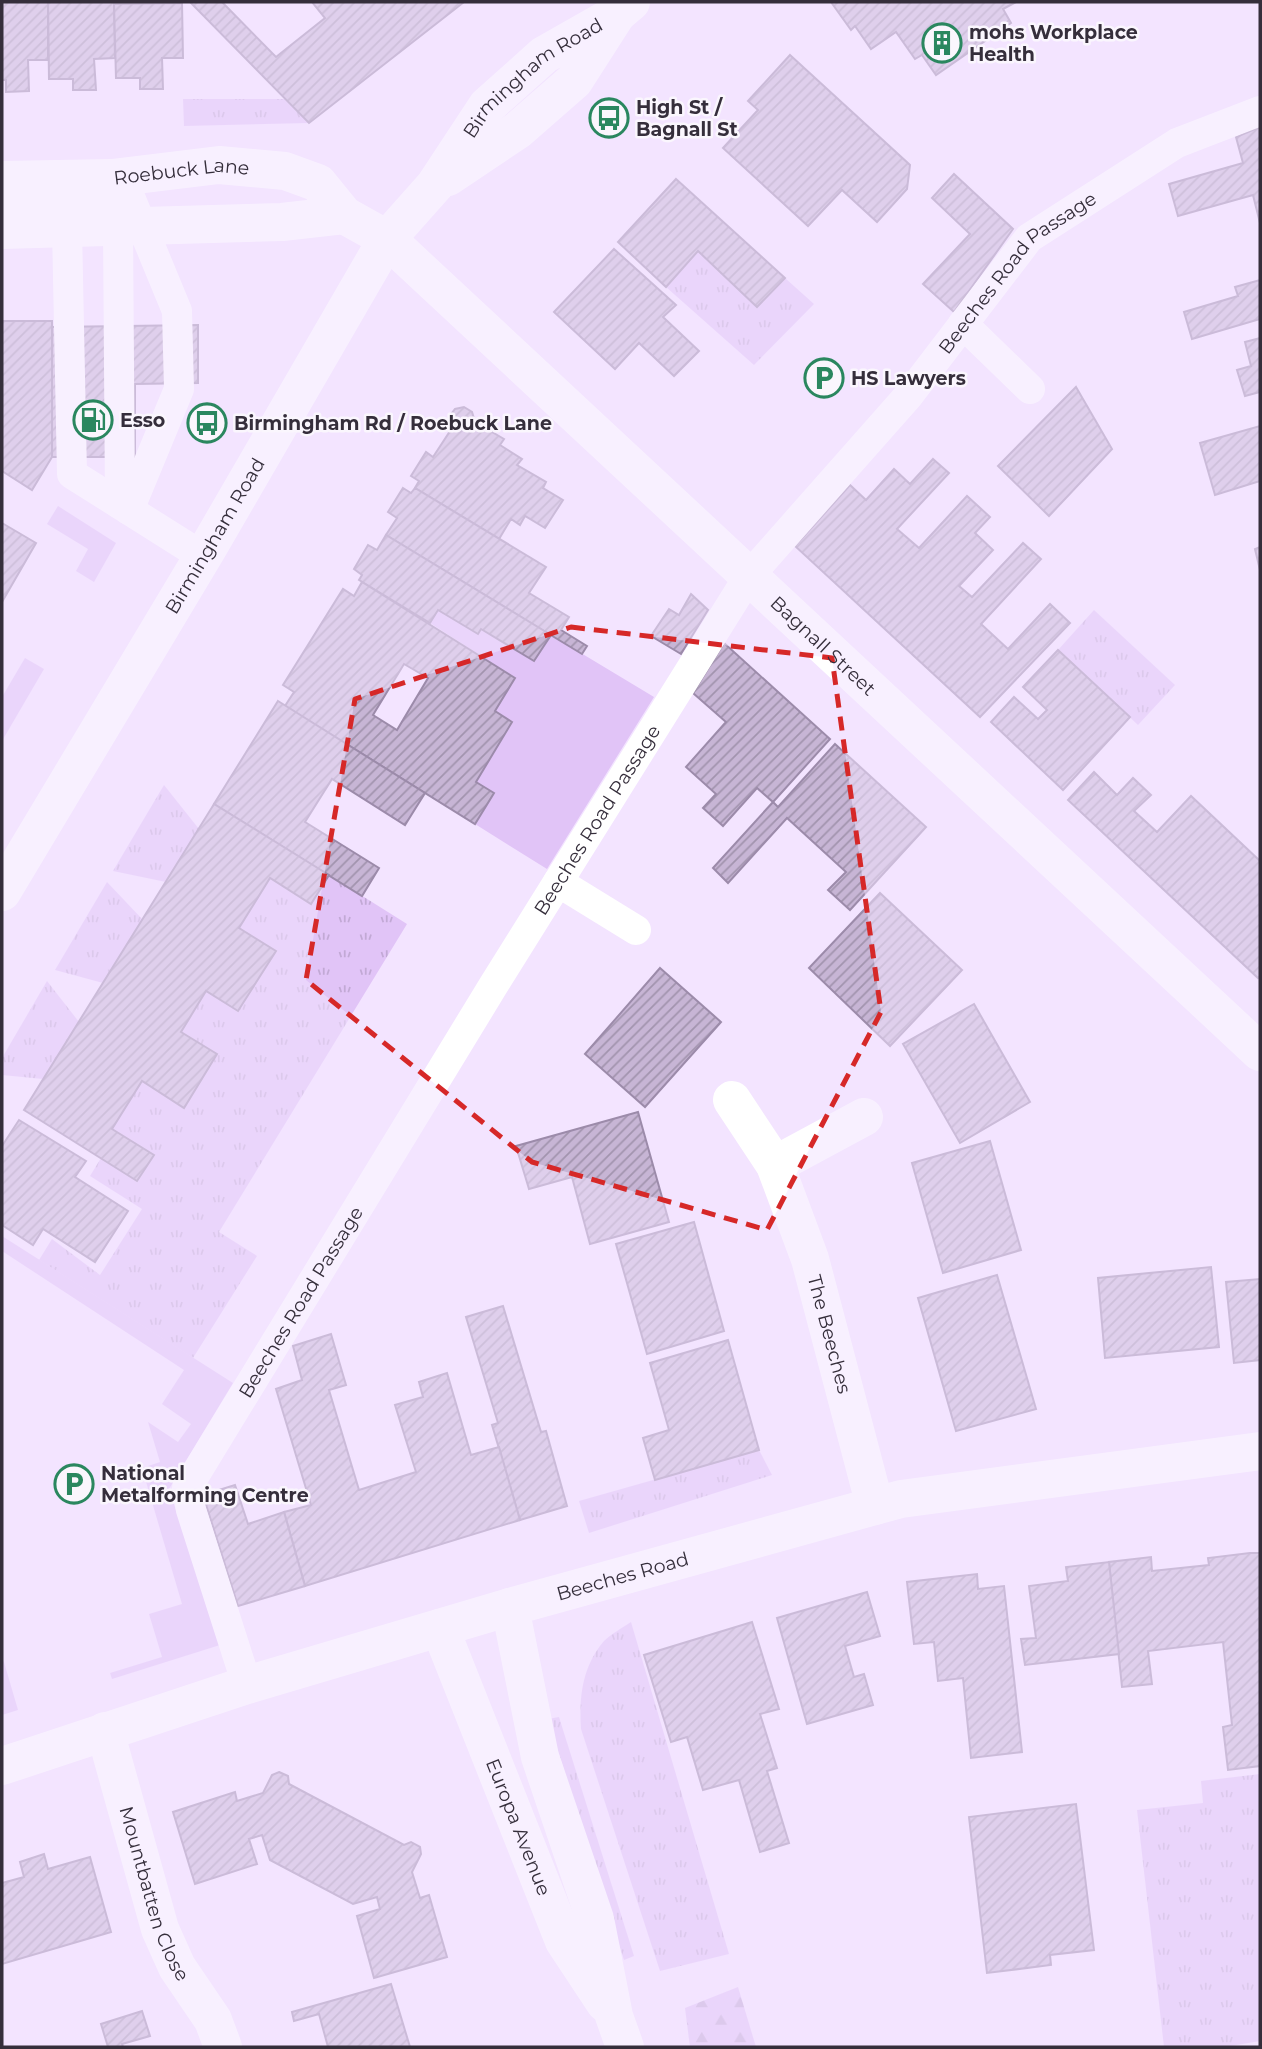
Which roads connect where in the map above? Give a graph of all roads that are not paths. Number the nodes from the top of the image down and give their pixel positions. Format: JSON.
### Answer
{"nodes":[{"id":1,"x":619,"y":5,"type":"edge"},
{"id":2,"x":1260,"y":111,"type":"edge"},
{"id":3,"x":2,"y":180,"type":"edge"},
{"id":4,"x":2,"y":191,"type":"edge"},
{"id":5,"x":344,"y":215,"type":"junction"},
{"id":6,"x":130,"y":225,"type":"junction"},
{"id":7,"x":67,"y":228,"type":"junction"},
{"id":8,"x":2,"y":230,"type":"edge"},
{"id":9,"x":387,"y":239,"type":"junction"},
{"id":10,"x":963,"y":324,"type":"junction"},
{"id":11,"x":1030,"y":389,"type":"dead end"},
{"id":12,"x":125,"y":507,"type":"junction"},
{"id":13,"x":202,"y":556,"type":"junction"},
{"id":14,"x":749,"y":576,"type":"junction"},
{"id":15,"x":5,"y":882,"type":"edge"},
{"id":16,"x":558,"y":882,"type":"junction"},
{"id":17,"x":636,"y":930,"type":"dead end"},
{"id":18,"x":1260,"y":1052,"type":"edge"},
{"id":19,"x":732,"y":1100,"type":"dead end"},
{"id":20,"x":864,"y":1117,"type":"dead end"},
{"id":21,"x":775,"y":1165,"type":"junction"},
{"id":22,"x":1260,"y":1451,"type":"edge"},
{"id":23,"x":874,"y":1506,"type":"junction"},
{"id":24,"x":510,"y":1607,"type":"junction"},
{"id":25,"x":440,"y":1628,"type":"junction"},
{"id":26,"x":247,"y":1685,"type":"junction"},
{"id":27,"x":105,"y":1731,"type":"junction"},
{"id":28,"x":2,"y":1766,"type":"edge"},
{"id":29,"x":619,"y":2031,"type":"edge"},
{"id":30,"x":223,"y":2047,"type":"edge"}],
"edges":[{"from":1,"to":9,"type":"street","name":"Birmingham Road"},
{"from":2,"to":10,"type":"lane","name":"Beeches Road Passage"},
{"from":3,"to":5,"type":"street","name":"Roebuck Lane"},
{"from":4,"to":6,"type":"lane"},
{"from":5,"to":6,"type":"street"},
{"from":5,"to":9,"type":"street","name":"Roebuck Lane"},
{"from":6,"to":7,"type":"street"},
{"from":6,"to":12,"type":"lane"},
{"from":6,"to":12,"type":"lane"},
{"from":7,"to":8,"type":"street"},
{"from":7,"to":12,"type":"lane"},
{"from":9,"to":13,"type":"street","name":"Birmingham Road"},
{"from":9,"to":14,"type":"street","name":"Bagnall Street"},
{"from":10,"to":11,"type":"lane"},
{"from":10,"to":14,"type":"lane","name":"Beeches Road Passage"},
{"from":12,"to":13,"type":"lane"},
{"from":13,"to":15,"type":"street","name":"Birmingham Road"},
{"from":14,"to":16,"type":"lane","name":"Beeches Road Passage"},
{"from":14,"to":18,"type":"street","name":"Bagnall Street"},
{"from":16,"to":17,"type":"lane"},
{"from":16,"to":26,"type":"lane","name":"Beeches Road Passage"},
{"from":19,"to":21,"type":"street","name":"The Beeches"},
{"from":20,"to":21,"type":"street"},
{"from":21,"to":23,"type":"street","name":"The Beeches"},
{"from":22,"to":23,"type":"street","name":"Beeches Road"},
{"from":23,"to":24,"type":"street","name":"Beeches Road"},
{"from":24,"to":25,"type":"street","name":"Beeches Road"},
{"from":24,"to":29,"type":"street","name":"Europa Avenue"},
{"from":25,"to":26,"type":"street","name":"Beeches Road"},
{"from":25,"to":29,"type":"street","name":"Europa Avenue"},
{"from":26,"to":27,"type":"street","name":"Beeches Road"},
{"from":27,"to":28,"type":"street","name":"Beeches Road"},
{"from":27,"to":30,"type":"street","name":"Mountbatten Close"}]}
